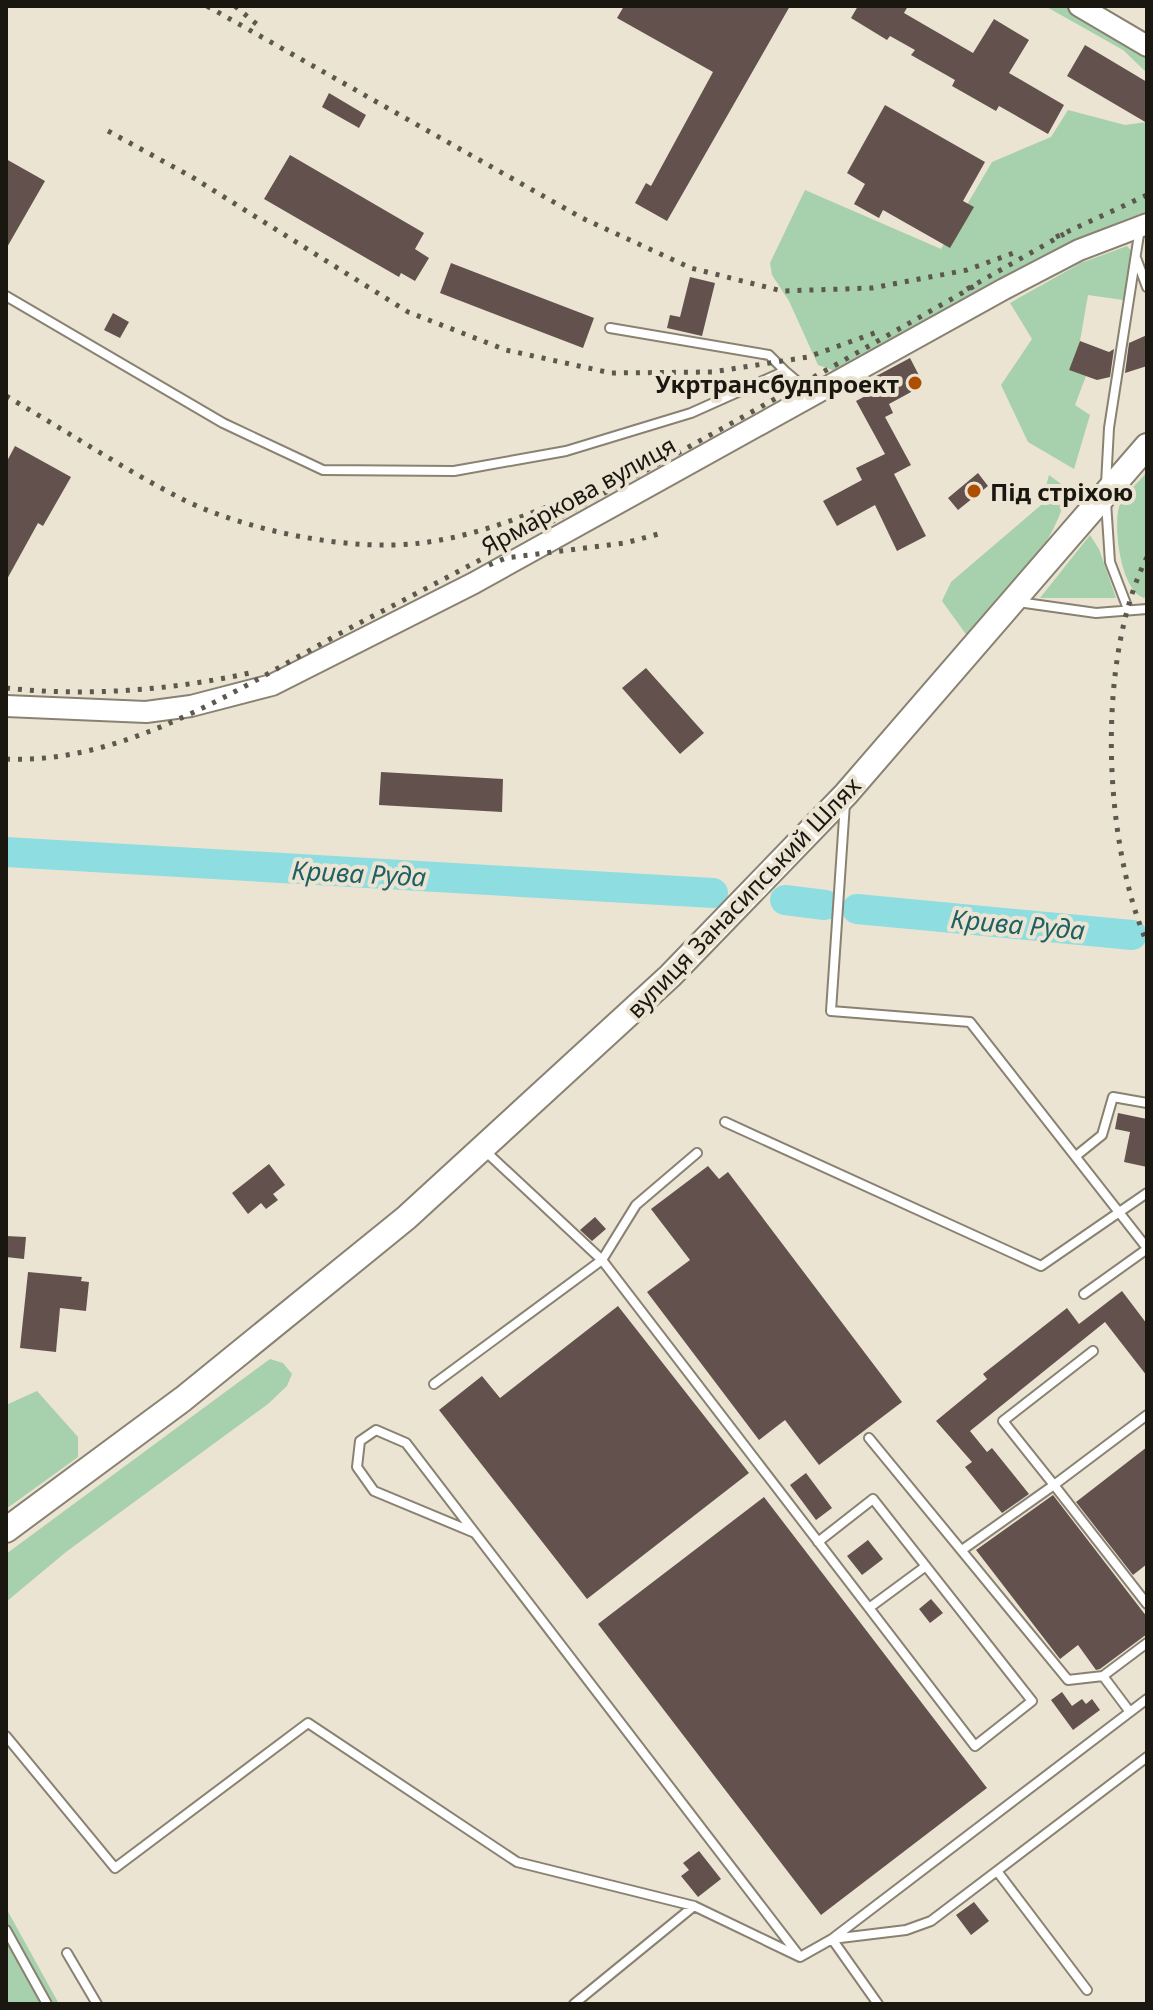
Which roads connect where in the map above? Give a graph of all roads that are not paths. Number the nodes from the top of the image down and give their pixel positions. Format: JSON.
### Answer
{"nodes":[{"id":1,"x":1079,"y":6,"type":"edge"},
{"id":2,"x":1147,"y":46,"type":"edge"},
{"id":3,"x":1144,"y":225,"type":"edge"},
{"id":4,"x":1136,"y":257,"type":"junction"},
{"id":5,"x":1147,"y":287,"type":"edge"},
{"id":6,"x":6,"y":296,"type":"edge"},
{"id":7,"x":610,"y":328,"type":"dead end"},
{"id":8,"x":785,"y":371,"type":"junction"},
{"id":9,"x":812,"y":395,"type":"junction"},
{"id":10,"x":1147,"y":446,"type":"edge"},
{"id":11,"x":1106,"y":494,"type":"junction"},
{"id":12,"x":1014,"y":601,"type":"junction"},
{"id":13,"x":1128,"y":609,"type":"junction"},
{"id":14,"x":1147,"y":609,"type":"edge"},
{"id":15,"x":6,"y":706,"type":"edge"},
{"id":16,"x":846,"y":794,"type":"junction"},
{"id":17,"x":1147,"y":1103,"type":"edge"},
{"id":18,"x":725,"y":1122,"type":"dead end"},
{"id":19,"x":483,"y":1149,"type":"junction"},
{"id":20,"x":697,"y":1153,"type":"dead end"},
{"id":21,"x":1076,"y":1156,"type":"junction"},
{"id":22,"x":1147,"y":1193,"type":"edge"},
{"id":23,"x":1120,"y":1211,"type":"junction"},
{"id":24,"x":1147,"y":1248,"type":"edge"},
{"id":25,"x":602,"y":1260,"type":"junction"},
{"id":26,"x":1084,"y":1294,"type":"dead end"},
{"id":27,"x":1093,"y":1351,"type":"dead end"},
{"id":28,"x":434,"y":1384,"type":"dead end"},
{"id":29,"x":1147,"y":1415,"type":"edge"},
{"id":30,"x":869,"y":1438,"type":"dead end"},
{"id":31,"x":1054,"y":1485,"type":"junction"},
{"id":32,"x":6,"y":1530,"type":"edge"},
{"id":33,"x":475,"y":1533,"type":"junction"},
{"id":34,"x":818,"y":1542,"type":"junction"},
{"id":35,"x":962,"y":1550,"type":"junction"},
{"id":36,"x":926,"y":1566,"type":"junction"},
{"id":37,"x":1147,"y":1604,"type":"edge"},
{"id":38,"x":869,"y":1608,"type":"junction"},
{"id":39,"x":1147,"y":1643,"type":"edge"},
{"id":40,"x":1103,"y":1676,"type":"junction"},
{"id":41,"x":1147,"y":1699,"type":"edge"},
{"id":42,"x":1130,"y":1712,"type":"junction"},
{"id":43,"x":6,"y":1736,"type":"edge"},
{"id":44,"x":1147,"y":1757,"type":"edge"},
{"id":45,"x":997,"y":1871,"type":"junction"},
{"id":46,"x":694,"y":1906,"type":"junction"},
{"id":47,"x":6,"y":1930,"type":"edge"},
{"id":48,"x":832,"y":1939,"type":"junction"},
{"id":49,"x":67,"y":1953,"type":"dead end"},
{"id":50,"x":800,"y":1957,"type":"junction"},
{"id":51,"x":1087,"y":1990,"type":"dead end"},
{"id":52,"x":47,"y":2004,"type":"edge"},
{"id":53,"x":97,"y":2004,"type":"edge"},
{"id":54,"x":574,"y":2004,"type":"edge"},
{"id":55,"x":878,"y":2004,"type":"edge"}],
"edges":[{"from":1,"to":2,"type":"street"},
{"from":3,"to":4,"type":"lane"},
{"from":3,"to":9,"type":"street","name":"Ярмаркова вулиця"},
{"from":4,"to":5,"type":"lane"},
{"from":4,"to":11,"type":"lane"},
{"from":6,"to":8,"type":"lane"},
{"from":7,"to":8,"type":"lane"},
{"from":8,"to":9,"type":"lane"},
{"from":9,"to":15,"type":"street","name":"Ярмаркова вулиця"},
{"from":10,"to":11,"type":"main road","name":"вулиця Занасипський Шлях"},
{"from":11,"to":12,"type":"main road","name":"вулиця Занасипський Шлях"},
{"from":11,"to":13,"type":"lane"},
{"from":12,"to":13,"type":"lane"},
{"from":12,"to":16,"type":"main road","name":"вулиця Занасипський Шлях"},
{"from":13,"to":14,"type":"lane"},
{"from":16,"to":19,"type":"main road","name":"вулиця Занасипський Шлях"},
{"from":16,"to":21,"type":"lane"},
{"from":17,"to":21,"type":"lane"},
{"from":18,"to":23,"type":"lane"},
{"from":19,"to":25,"type":"lane"},
{"from":19,"to":32,"type":"main road","name":"вулиця Занасипський Шлях"},
{"from":20,"to":25,"type":"lane"},
{"from":21,"to":23,"type":"lane"},
{"from":22,"to":23,"type":"lane"},
{"from":23,"to":24,"type":"lane"},
{"from":24,"to":26,"type":"lane"},
{"from":25,"to":28,"type":"lane"},
{"from":25,"to":34,"type":"lane"},
{"from":27,"to":31,"type":"lane"},
{"from":29,"to":31,"type":"lane"},
{"from":30,"to":35,"type":"lane"},
{"from":31,"to":35,"type":"lane"},
{"from":31,"to":37,"type":"lane"},
{"from":33,"to":33,"type":"lane"},
{"from":33,"to":50,"type":"lane"},
{"from":34,"to":36,"type":"lane"},
{"from":34,"to":38,"type":"lane"},
{"from":35,"to":40,"type":"lane"},
{"from":36,"to":38,"type":"lane"},
{"from":36,"to":38,"type":"lane"},
{"from":39,"to":40,"type":"lane"},
{"from":40,"to":42,"type":"lane"},
{"from":41,"to":42,"type":"lane"},
{"from":42,"to":48,"type":"lane"},
{"from":43,"to":46,"type":"lane"},
{"from":44,"to":45,"type":"lane"},
{"from":45,"to":48,"type":"lane"},
{"from":45,"to":51,"type":"lane"},
{"from":46,"to":50,"type":"lane"},
{"from":46,"to":54,"type":"lane"},
{"from":47,"to":52,"type":"lane"},
{"from":48,"to":50,"type":"lane"},
{"from":48,"to":55,"type":"lane"},
{"from":49,"to":53,"type":"lane"}]}
